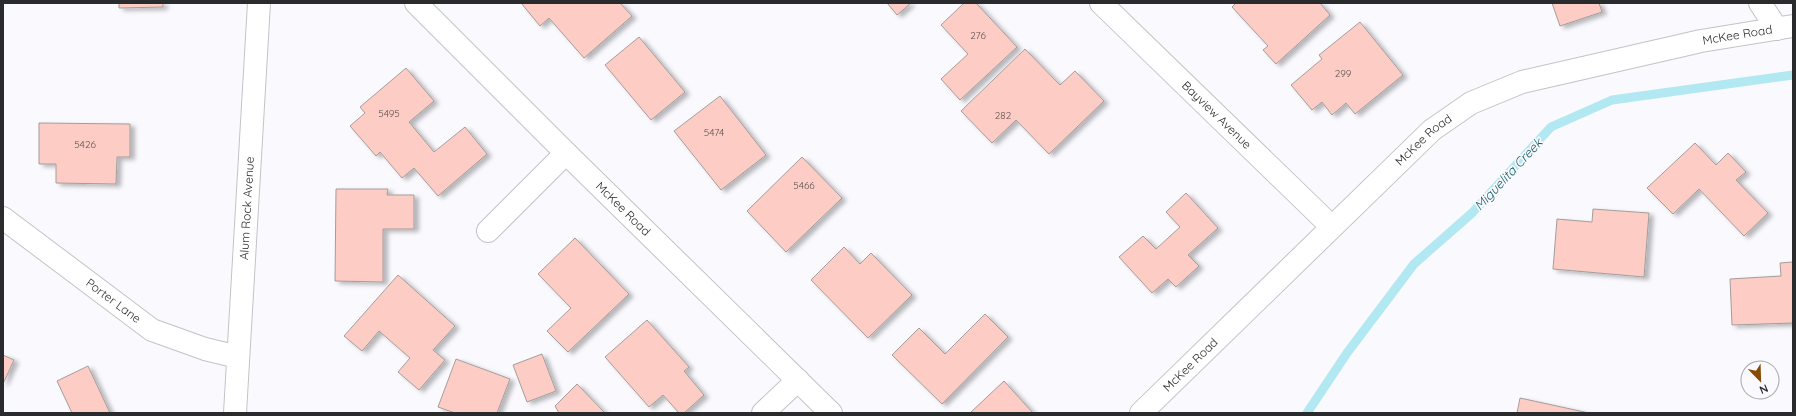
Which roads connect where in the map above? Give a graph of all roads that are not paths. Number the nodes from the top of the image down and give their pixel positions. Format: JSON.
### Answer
{"nodes":[{"id":1,"x":259,"y":3,"type":"edge"},
{"id":2,"x":416,"y":3,"type":"edge"},
{"id":3,"x":1101,"y":3,"type":"edge"},
{"id":4,"x":1760,"y":3,"type":"edge"},
{"id":5,"x":1785,"y":28,"type":"edge"},
{"id":6,"x":566,"y":153,"type":"junction"},
{"id":7,"x":3,"y":218,"type":"edge"},
{"id":8,"x":1332,"y":227,"type":"junction"},
{"id":9,"x":488,"y":230,"type":"dead end"},
{"id":10,"x":238,"y":357,"type":"junction"},
{"id":11,"x":798,"y":380,"type":"junction"},
{"id":12,"x":235,"y":413,"type":"edge"},
{"id":13,"x":763,"y":413,"type":"edge"},
{"id":14,"x":831,"y":413,"type":"edge"},
{"id":15,"x":1141,"y":413,"type":"edge"}],
"edges":[{"from":1,"to":10,"type":"street","name":"Alum Rock Avenue"},
{"from":2,"to":6,"type":"street","name":"McKee Road"},
{"from":3,"to":8,"type":"street","name":"Bayview Avenue"},
{"from":4,"to":5,"type":"street"},
{"from":5,"to":8,"type":"street","name":"McKee Road"},
{"from":6,"to":9,"type":"street"},
{"from":6,"to":11,"type":"street","name":"McKee Road"},
{"from":7,"to":10,"type":"street","name":"Porter Lane"},
{"from":8,"to":15,"type":"street","name":"McKee Road"},
{"from":10,"to":12,"type":"street","name":"Alum Rock Avenue"},
{"from":11,"to":13,"type":"street"},
{"from":11,"to":14,"type":"street","name":"McKee Road"}]}
